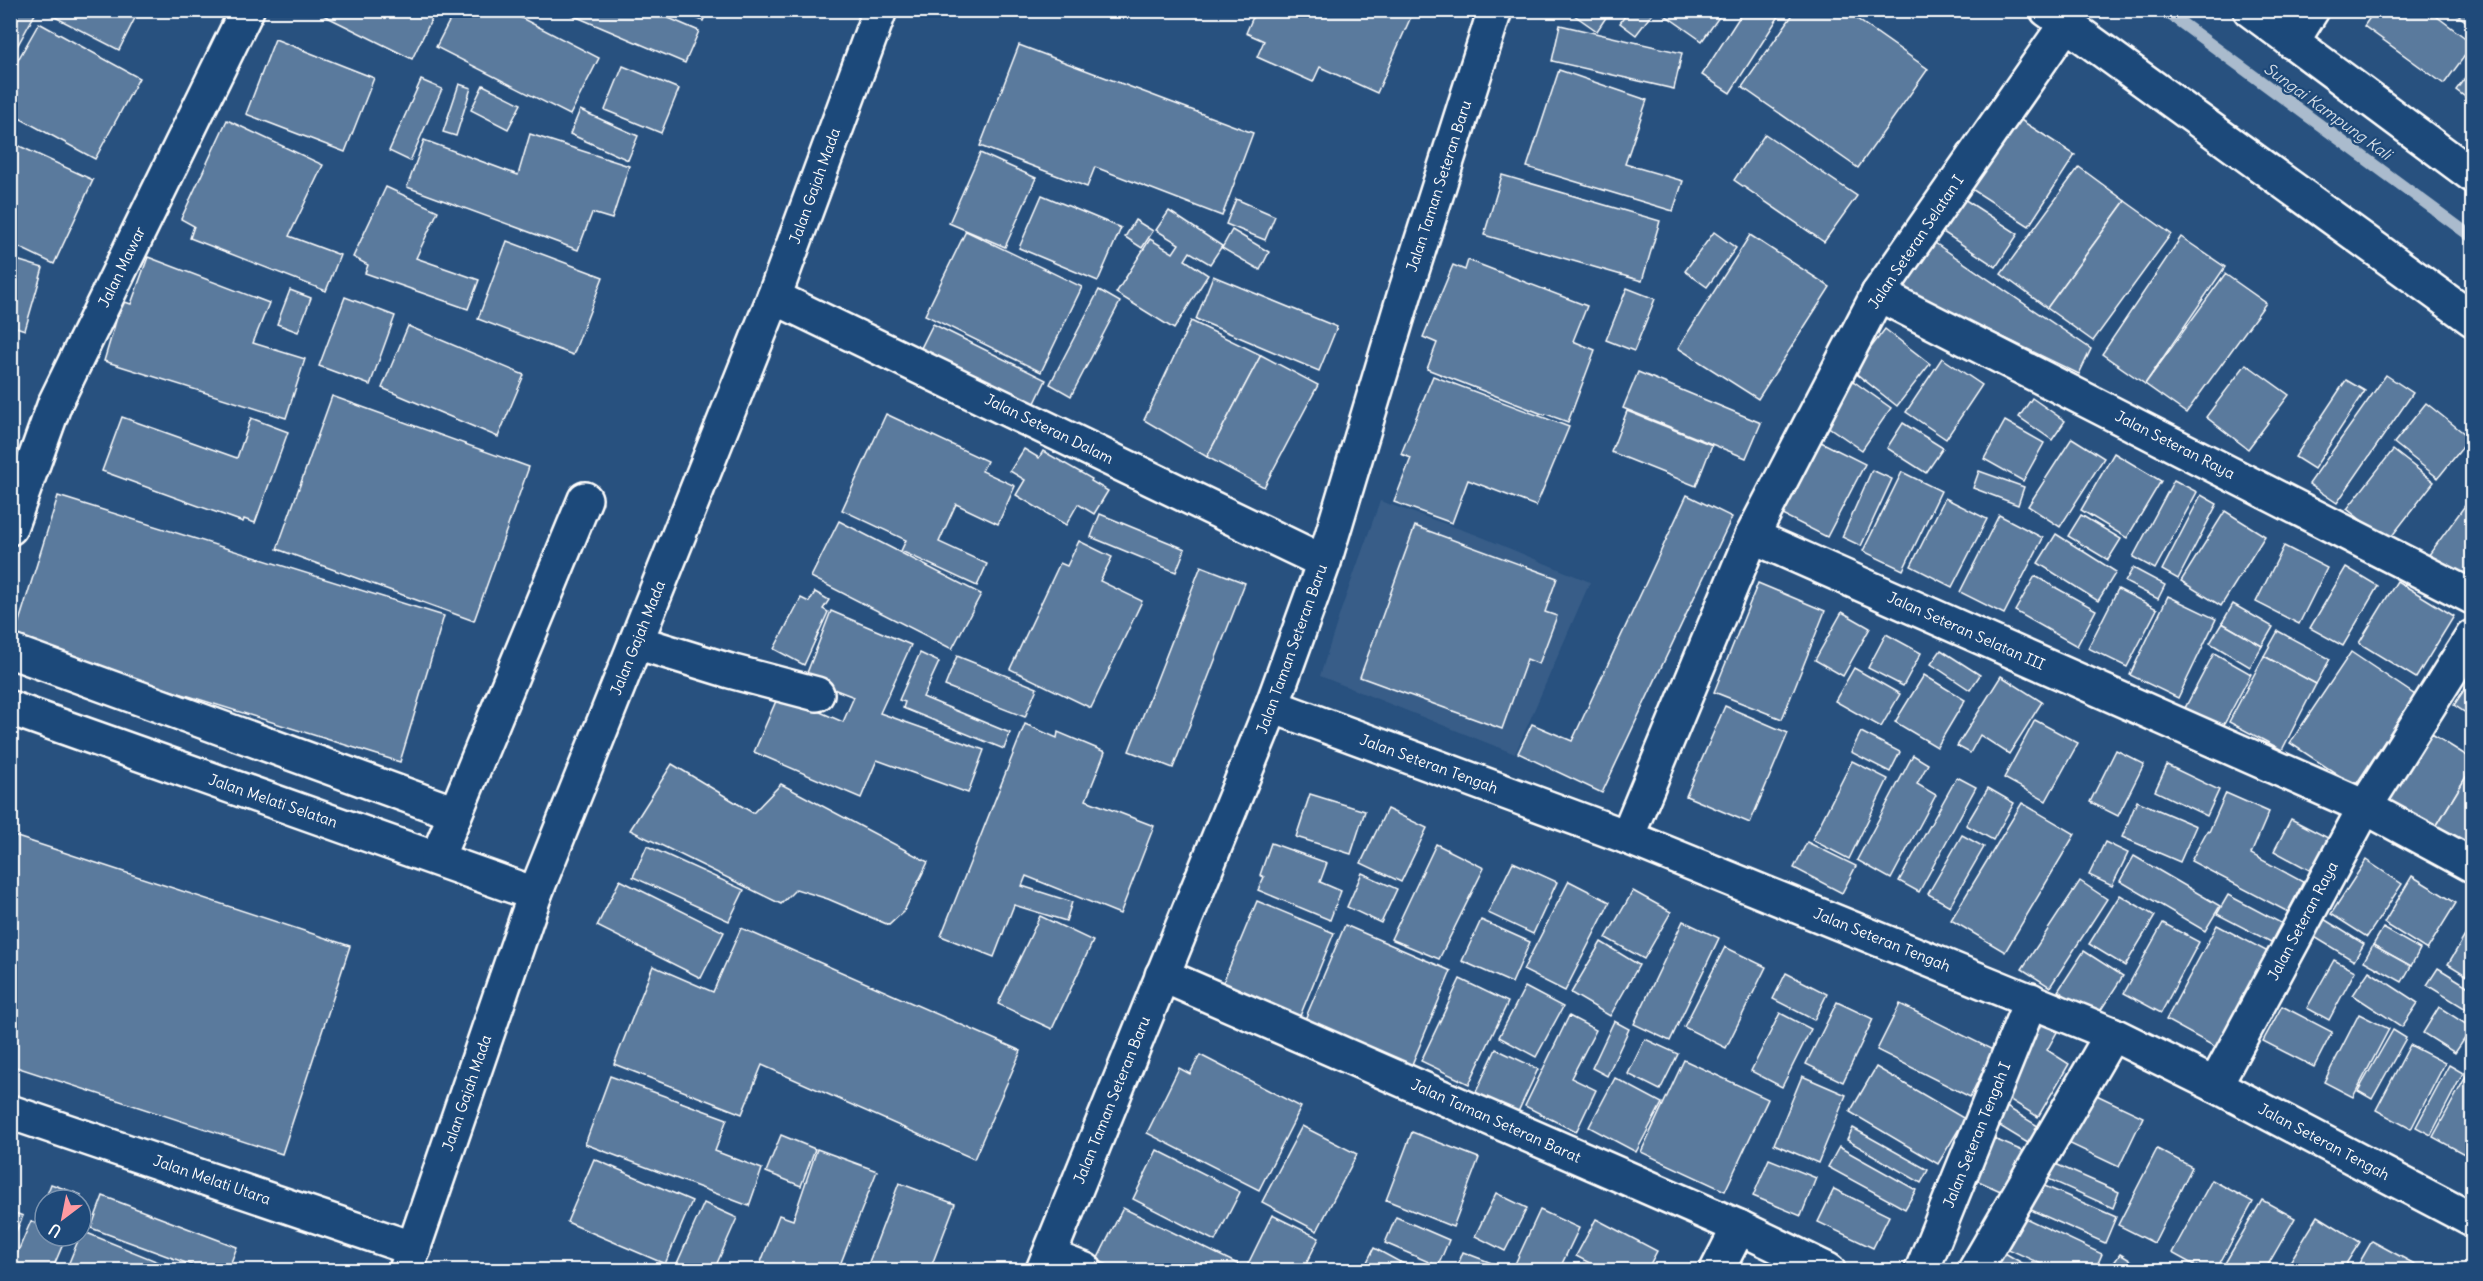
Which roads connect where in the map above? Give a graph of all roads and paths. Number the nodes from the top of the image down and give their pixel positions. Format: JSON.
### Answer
{"nodes":[{"id":1,"x":247,"y":10,"type":"edge"},
{"id":2,"x":880,"y":10,"type":"edge"},
{"id":3,"x":1495,"y":10,"type":"edge"},
{"id":4,"x":2250,"y":10,"type":"edge"},
{"id":5,"x":2312,"y":10,"type":"edge"},
{"id":6,"x":2056,"y":17,"type":"edge"},
{"id":7,"x":2292,"y":42,"type":"junction"},
{"id":8,"x":2472,"y":175,"type":"edge"},
{"id":9,"x":1878,"y":294,"type":"junction"},
{"id":10,"x":774,"y":297,"type":"junction"},
{"id":11,"x":2472,"y":319,"type":"edge"},
{"id":12,"x":585,"y":500,"type":"dead end"},
{"id":13,"x":10,"y":528,"type":"edge"},
{"id":14,"x":1752,"y":536,"type":"junction"},
{"id":15,"x":1324,"y":562,"type":"junction"},
{"id":16,"x":2472,"y":597,"type":"edge"},
{"id":17,"x":2472,"y":637,"type":"edge"},
{"id":18,"x":636,"y":642,"type":"junction"},
{"id":19,"x":10,"y":651,"type":"edge"},
{"id":20,"x":817,"y":694,"type":"dead end"},
{"id":21,"x":1272,"y":706,"type":"junction"},
{"id":22,"x":10,"y":708,"type":"edge"},
{"id":23,"x":2365,"y":807,"type":"junction"},
{"id":24,"x":455,"y":813,"type":"junction"},
{"id":25,"x":1627,"y":837,"type":"junction"},
{"id":26,"x":437,"y":858,"type":"junction"},
{"id":27,"x":2472,"y":865,"type":"edge"},
{"id":28,"x":535,"y":894,"type":"junction"},
{"id":29,"x":1162,"y":975,"type":"junction"},
{"id":30,"x":2031,"y":1000,"type":"junction"},
{"id":31,"x":2112,"y":1034,"type":"junction"},
{"id":32,"x":2214,"y":1085,"type":"junction"},
{"id":33,"x":10,"y":1112,"type":"edge"},
{"id":34,"x":2472,"y":1220,"type":"edge"},
{"id":35,"x":1739,"y":1227,"type":"junction"},
{"id":36,"x":410,"y":1260,"type":"edge"},
{"id":37,"x":1046,"y":1263,"type":"edge"},
{"id":38,"x":1085,"y":1270,"type":"edge"},
{"id":39,"x":1717,"y":1270,"type":"edge"},
{"id":40,"x":1828,"y":1270,"type":"edge"},
{"id":41,"x":1922,"y":1270,"type":"edge"},
{"id":42,"x":1975,"y":1270,"type":"edge"}],
"edges":[{"from":1,"to":13,"type":"street","name":"Jalan Mawar"},
{"from":2,"to":10,"type":"street","name":"Jalan Gajah Mada"},
{"from":3,"to":15,"type":"street","name":"Jalan Taman Seteran Baru"},
{"from":4,"to":7,"type":"street"},
{"from":5,"to":7,"type":"street"},
{"from":6,"to":9,"type":"street","name":"Jalan Seteran Selatan I"},
{"from":6,"to":11,"type":"street"},
{"from":7,"to":8,"type":"street"},
{"from":9,"to":14,"type":"street","name":"Jalan Seteran Selatan I"},
{"from":9,"to":16,"type":"street","name":"Jalan Seteran Raya"},
{"from":10,"to":15,"type":"street","name":"Jalan Seteran Dalam"},
{"from":10,"to":18,"type":"street","name":"Jalan Gajah Mada"},
{"from":12,"to":24,"type":"street"},
{"from":14,"to":23,"type":"street","name":"Jalan Seteran Selatan III"},
{"from":14,"to":25,"type":"street"},
{"from":15,"to":21,"type":"street","name":"Jalan Taman Seteran Baru"},
{"from":17,"to":23,"type":"street","name":"Jalan Seteran Raya"},
{"from":18,"to":20,"type":"street"},
{"from":18,"to":28,"type":"street","name":"Jalan Gajah Mada"},
{"from":19,"to":24,"type":"street"},
{"from":21,"to":25,"type":"street","name":"Jalan Seteran Tengah"},
{"from":21,"to":29,"type":"street","name":"Jalan Taman Seteran Baru"},
{"from":22,"to":26,"type":"street","name":"Jalan Melati Selatan"},
{"from":23,"to":27,"type":"street","name":"Jalan Seteran Selatan III"},
{"from":23,"to":32,"type":"street","name":"Jalan Seteran Raya"},
{"from":24,"to":26,"type":"street"},
{"from":25,"to":30,"type":"street","name":"Jalan Seteran Tengah"},
{"from":26,"to":28,"type":"street","name":"Jalan Melati Selatan"},
{"from":28,"to":36,"type":"street","name":"Jalan Gajah Mada"},
{"from":29,"to":35,"type":"street","name":"Jalan Taman Seteran Barat"},
{"from":29,"to":37,"type":"street","name":"Jalan Taman Seteran Baru"},
{"from":30,"to":31,"type":"street","name":"Jalan Seteran Tengah"},
{"from":30,"to":41,"type":"street","name":"Jalan Seteran Tengah I"},
{"from":31,"to":32,"type":"street","name":"Jalan Seteran Tengah"},
{"from":31,"to":42,"type":"street"},
{"from":32,"to":34,"type":"street","name":"Jalan Seteran Tengah"},
{"from":33,"to":36,"type":"street","name":"Jalan Melati Utara"},
{"from":35,"to":39,"type":"street"},
{"from":35,"to":40,"type":"street","name":"Jalan Taman Seteran Barat"},
{"from":37,"to":38,"type":"street"}]}
